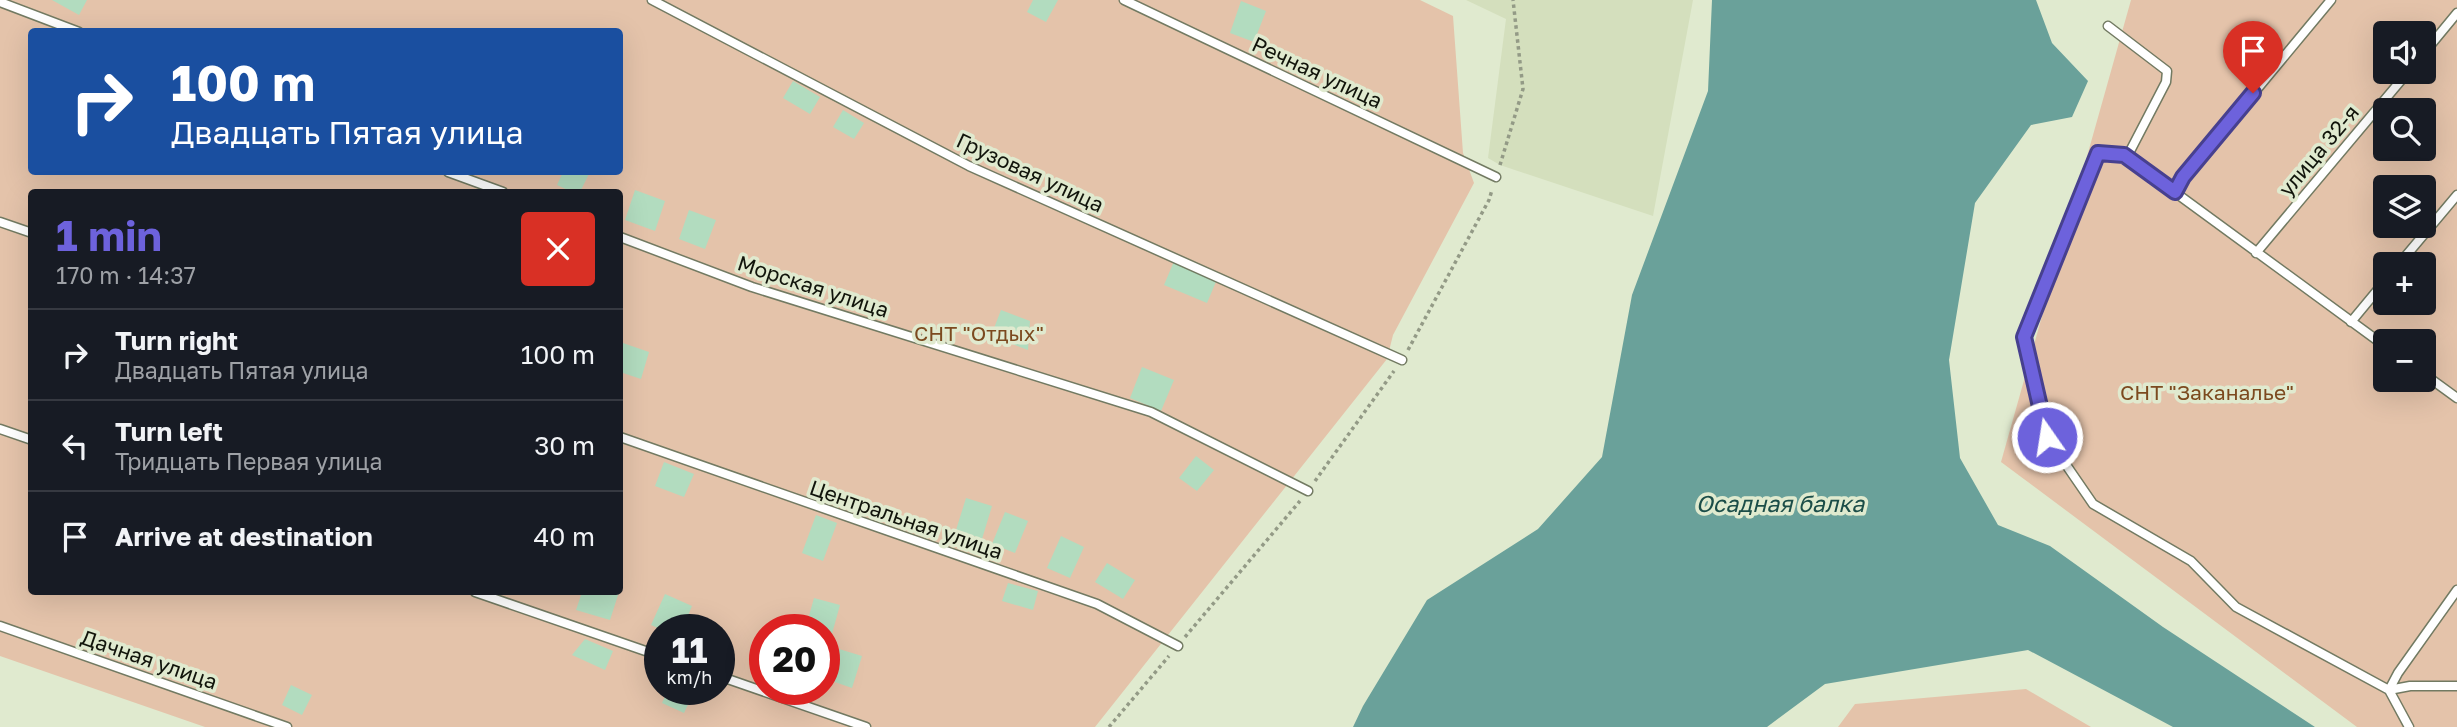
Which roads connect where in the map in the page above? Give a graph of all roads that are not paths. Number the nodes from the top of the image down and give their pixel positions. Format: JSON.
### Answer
{"nodes":[{"id":1,"x":652,"y":0,"type":"edge"},
{"id":2,"x":1124,"y":0,"type":"edge"},
{"id":3,"x":2331,"y":0,"type":"edge"},
{"id":4,"x":0,"y":2,"type":"edge"},
{"id":5,"x":2457,"y":13,"type":"edge"},
{"id":6,"x":2108,"y":26,"type":"dead end"},
{"id":7,"x":68,"y":28,"type":"edge"},
{"id":8,"x":2436,"y":38,"type":"edge"},
{"id":9,"x":2398,"y":84,"type":"edge"},
{"id":10,"x":2127,"y":157,"type":"junction"},
{"id":11,"x":456,"y":175,"type":"edge"},
{"id":12,"x":1496,"y":177,"type":"road end"},
{"id":13,"x":495,"y":189,"type":"edge"},
{"id":14,"x":2175,"y":192,"type":"junction"},
{"id":15,"x":2457,"y":195,"type":"edge"},
{"id":16,"x":0,"y":222,"type":"edge"},
{"id":17,"x":28,"y":232,"type":"edge"},
{"id":18,"x":623,"y":238,"type":"edge"},
{"id":19,"x":2409,"y":252,"type":"edge"},
{"id":20,"x":2256,"y":253,"type":"junction"},
{"id":21,"x":2373,"y":295,"type":"edge"},
{"id":22,"x":2351,"y":322,"type":"junction"},
{"id":23,"x":2373,"y":338,"type":"edge"},
{"id":24,"x":1402,"y":359,"type":"road end"},
{"id":25,"x":2436,"y":382,"type":"edge"},
{"id":26,"x":2455,"y":394,"type":"edge"},
{"id":27,"x":0,"y":429,"type":"edge"},
{"id":28,"x":623,"y":438,"type":"edge"},
{"id":29,"x":28,"y":439,"type":"edge"},
{"id":30,"x":1308,"y":491,"type":"road end"},
{"id":31,"x":2457,"y":590,"type":"edge"},
{"id":32,"x":484,"y":595,"type":"edge"},
{"id":33,"x":0,"y":626,"type":"edge"},
{"id":34,"x":1178,"y":646,"type":"road end"},
{"id":35,"x":644,"y":650,"type":"edge"},
{"id":36,"x":735,"y":682,"type":"edge"},
{"id":37,"x":2457,"y":686,"type":"edge"},
{"id":38,"x":2389,"y":691,"type":"junction"},
{"id":39,"x":287,"y":727,"type":"edge"},
{"id":40,"x":866,"y":727,"type":"edge"},
{"id":41,"x":2409,"y":727,"type":"edge"}],
"edges":[{"from":1,"to":24,"type":"lane","name":"Грузовая улица"},
{"from":2,"to":12,"type":"lane","name":"Речная улица"},
{"from":3,"to":14,"type":"lane"},
{"from":4,"to":7,"type":"lane"},
{"from":5,"to":8,"type":"lane"},
{"from":6,"to":10,"type":"lane"},
{"from":9,"to":20,"type":"lane","name":"улица 32-я"},
{"from":10,"to":14,"type":"lane"},
{"from":10,"to":38,"type":"lane"},
{"from":11,"to":13,"type":"lane"},
{"from":14,"to":20,"type":"lane"},
{"from":15,"to":19,"type":"lane"},
{"from":16,"to":17,"type":"lane"},
{"from":18,"to":30,"type":"lane","name":"Морская улица"},
{"from":20,"to":22,"type":"lane"},
{"from":21,"to":22,"type":"lane"},
{"from":22,"to":23,"type":"lane"},
{"from":25,"to":26,"type":"lane"},
{"from":27,"to":29,"type":"lane"},
{"from":28,"to":34,"type":"lane","name":"Центральная улица"},
{"from":31,"to":38,"type":"lane"},
{"from":32,"to":35,"type":"lane"},
{"from":33,"to":39,"type":"lane","name":"Дачная улица"},
{"from":36,"to":40,"type":"lane"},
{"from":37,"to":38,"type":"lane"},
{"from":38,"to":41,"type":"lane"}]}
